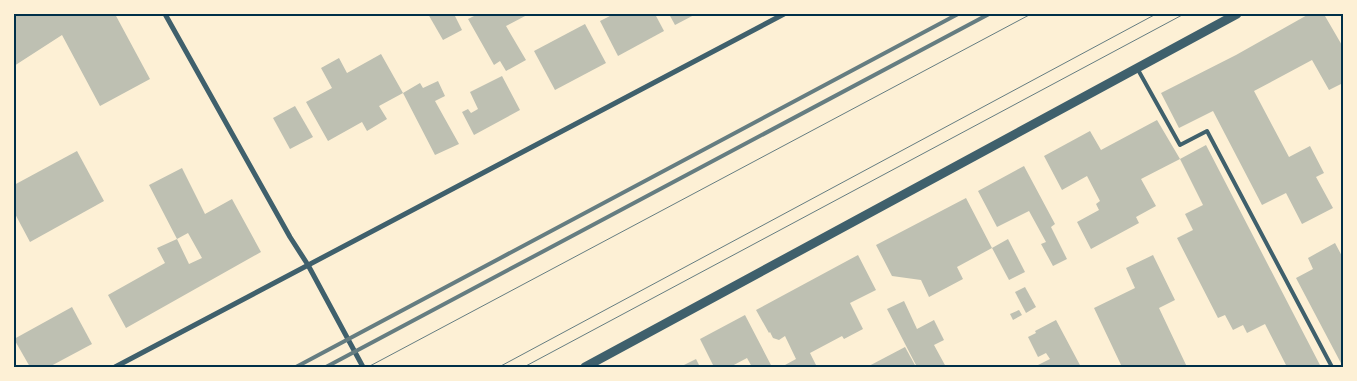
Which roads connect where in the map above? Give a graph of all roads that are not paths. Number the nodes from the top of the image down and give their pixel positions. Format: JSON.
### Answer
{"nodes":[{"id":1,"x":165,"y":14,"type":"edge"},
{"id":2,"x":784,"y":14,"type":"edge"},
{"id":3,"x":1238,"y":14,"type":"edge"},
{"id":4,"x":1137,"y":68,"type":"junction"},
{"id":5,"x":308,"y":265,"type":"junction"},
{"id":6,"x":115,"y":367,"type":"edge"},
{"id":7,"x":363,"y":367,"type":"edge"},
{"id":8,"x":584,"y":367,"type":"edge"},
{"id":9,"x":1332,"y":367,"type":"edge"}],
"edges":[{"from":1,"to":5,"type":"street"},
{"from":2,"to":5,"type":"street"},
{"from":3,"to":4,"type":"street"},
{"from":4,"to":8,"type":"street"},
{"from":4,"to":9,"type":"lane"},
{"from":5,"to":6,"type":"street"},
{"from":5,"to":7,"type":"street"}]}
